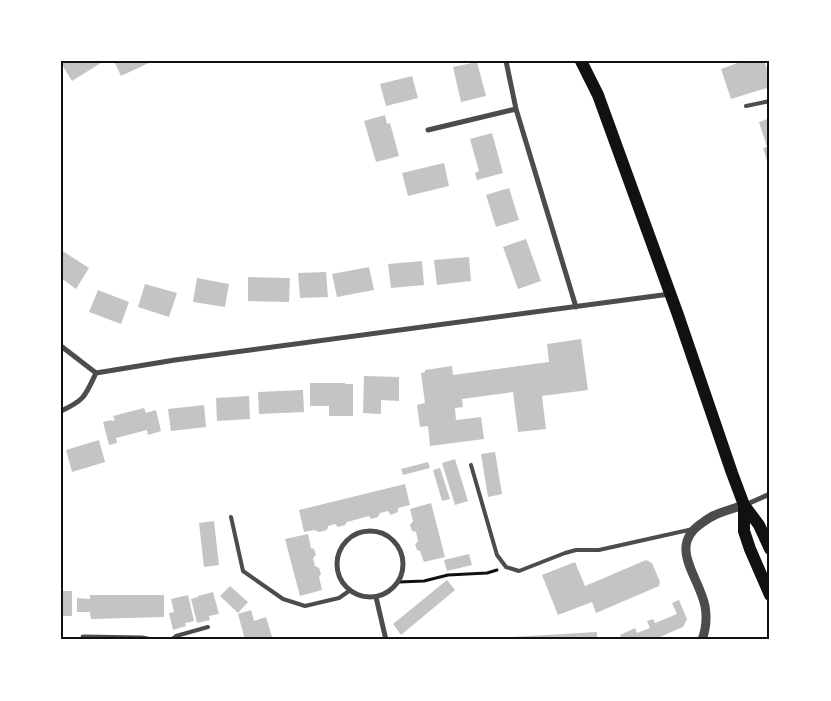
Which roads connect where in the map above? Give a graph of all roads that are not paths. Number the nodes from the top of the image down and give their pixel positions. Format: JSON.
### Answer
{"nodes":[{"id":1,"x":506,"y":61,"type":"edge"},
{"id":2,"x":581,"y":61,"type":"edge"},
{"id":3,"x":770,"y":101,"type":"edge"},
{"id":4,"x":746,"y":106,"type":"dead end"},
{"id":5,"x":516,"y":109,"type":"junction"},
{"id":6,"x":428,"y":130,"type":"dead end"},
{"id":7,"x":670,"y":294,"type":"junction"},
{"id":8,"x":576,"y":307,"type":"junction"},
{"id":9,"x":61,"y":346,"type":"edge"},
{"id":10,"x":96,"y":373,"type":"junction"},
{"id":11,"x":61,"y":411,"type":"edge"},
{"id":12,"x":471,"y":465,"type":"dead end"},
{"id":13,"x":770,"y":494,"type":"edge"},
{"id":14,"x":744,"y":505,"type":"junction"},
{"id":15,"x":231,"y":517,"type":"dead end"},
{"id":16,"x":693,"y":529,"type":"junction"},
{"id":17,"x":770,"y":549,"type":"edge"},
{"id":18,"x":349,"y":591,"type":"junction"},
{"id":19,"x":770,"y":595,"type":"edge"},
{"id":20,"x":376,"y":597,"type":"junction"},
{"id":21,"x":208,"y":627,"type":"dead end"},
{"id":22,"x":83,"y":638,"type":"dead end"},
{"id":23,"x":152,"y":640,"type":"edge"},
{"id":24,"x":171,"y":640,"type":"edge"},
{"id":25,"x":386,"y":640,"type":"edge"},
{"id":26,"x":702,"y":640,"type":"edge"}],
"edges":[{"from":1,"to":5,"type":"street"},
{"from":2,"to":7,"type":"main road"},
{"from":3,"to":4,"type":"lane"},
{"from":5,"to":6,"type":"street"},
{"from":5,"to":8,"type":"street"},
{"from":7,"to":8,"type":"street"},
{"from":7,"to":14,"type":"main road"},
{"from":8,"to":10,"type":"street"},
{"from":9,"to":10,"type":"street"},
{"from":10,"to":11,"type":"street"},
{"from":12,"to":16,"type":"lane"},
{"from":13,"to":14,"type":"street"},
{"from":14,"to":16,"type":"street"},
{"from":14,"to":17,"type":"main road"},
{"from":14,"to":19,"type":"main road"},
{"from":15,"to":18,"type":"lane"},
{"from":16,"to":26,"type":"street"},
{"from":18,"to":20,"type":"street"},
{"from":18,"to":20,"type":"street"},
{"from":20,"to":25,"type":"street"},
{"from":21,"to":24,"type":"lane"},
{"from":22,"to":23,"type":"street"}]}
